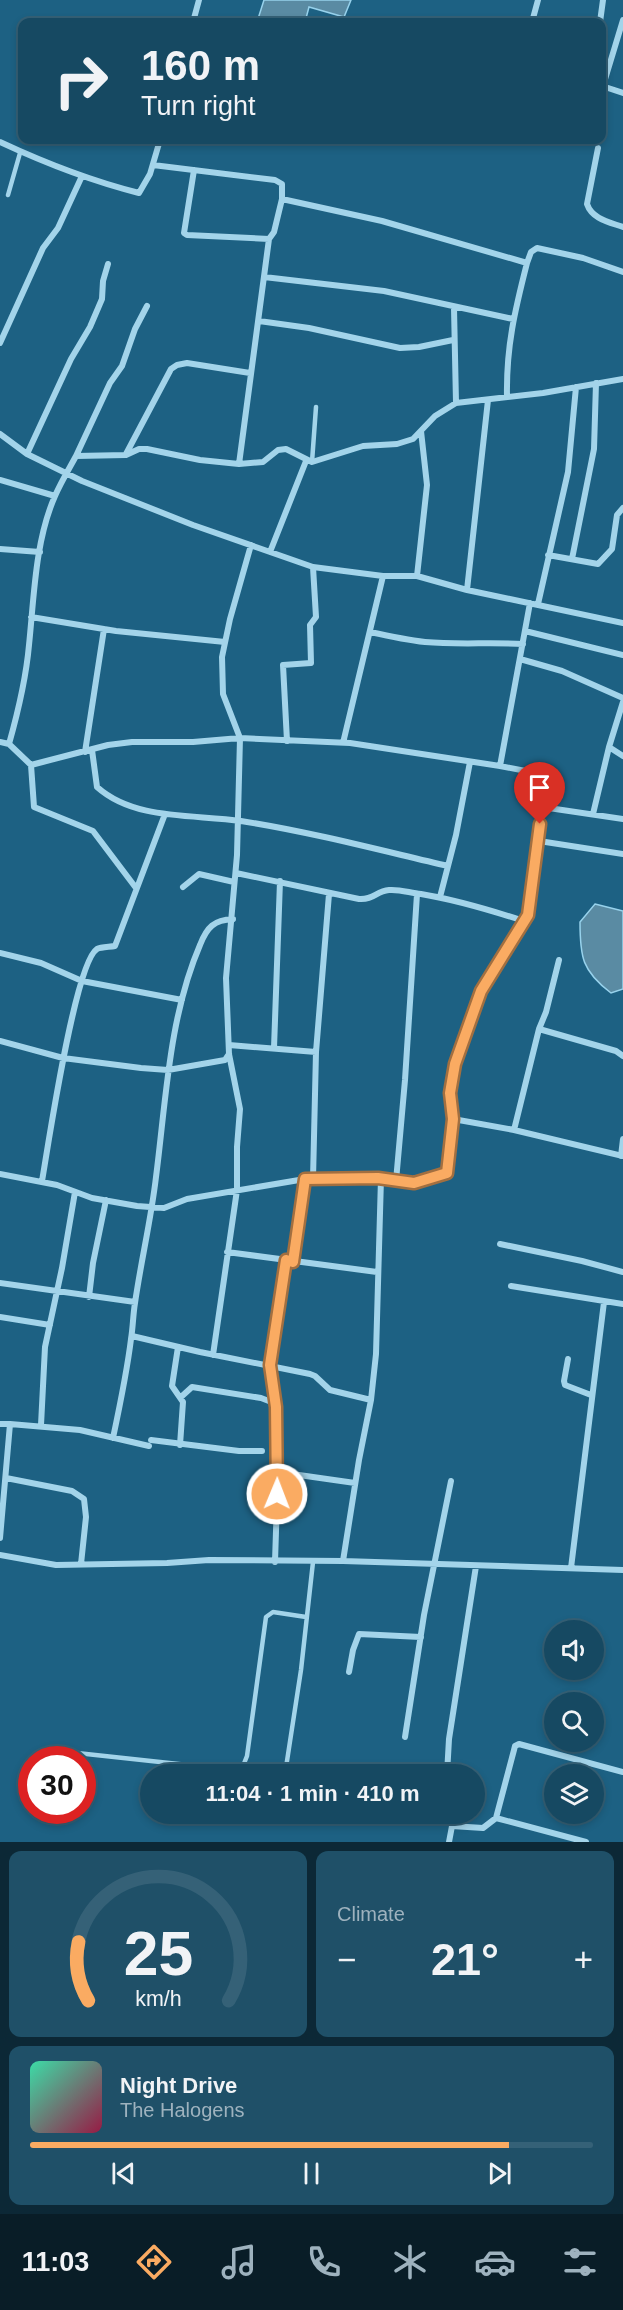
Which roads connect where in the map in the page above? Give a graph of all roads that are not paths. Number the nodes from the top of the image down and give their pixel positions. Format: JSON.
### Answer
{"nodes":[{"id":1,"x":198,"y":0,"type":"edge"},
{"id":2,"x":538,"y":0,"type":"edge"},
{"id":3,"x":603,"y":0,"type":"edge"},
{"id":4,"x":194,"y":18,"type":"edge"},
{"id":5,"x":533,"y":18,"type":"edge"},
{"id":6,"x":601,"y":18,"type":"edge"},
{"id":7,"x":623,"y":20,"type":"edge"},
{"id":8,"x":606,"y":73,"type":"edge"},
{"id":9,"x":606,"y":87,"type":"edge"},
{"id":10,"x":623,"y":93,"type":"edge"},
{"id":11,"x":0,"y":142,"type":"edge"},
{"id":12,"x":159,"y":144,"type":"edge"},
{"id":13,"x":598,"y":148,"type":"dead end"},
{"id":14,"x":20,"y":153,"type":"junction"},
{"id":15,"x":153,"y":165,"type":"junction"},
{"id":16,"x":194,"y":170,"type":"junction"},
{"id":17,"x":82,"y":176,"type":"junction"},
{"id":18,"x":8,"y":195,"type":"dead end"},
{"id":19,"x":282,"y":199,"type":"junction"},
{"id":20,"x":623,"y":227,"type":"edge"},
{"id":21,"x":268,"y":239,"type":"junction"},
{"id":22,"x":527,"y":262,"type":"junction"},
{"id":23,"x":108,"y":264,"type":"dead end"},
{"id":24,"x":623,"y":272,"type":"edge"},
{"id":25,"x":264,"y":277,"type":"junction"},
{"id":26,"x":147,"y":306,"type":"dead end"},
{"id":27,"x":454,"y":308,"type":"junction"},
{"id":28,"x":513,"y":319,"type":"junction"},
{"id":29,"x":259,"y":321,"type":"junction"},
{"id":30,"x":453,"y":340,"type":"junction"},
{"id":31,"x":0,"y":343,"type":"edge"},
{"id":32,"x":250,"y":373,"type":"junction"},
{"id":33,"x":623,"y":379,"type":"edge"},
{"id":34,"x":596,"y":383,"type":"junction"},
{"id":35,"x":576,"y":387,"type":"junction"},
{"id":36,"x":507,"y":397,"type":"junction"},
{"id":37,"x":488,"y":400,"type":"junction"},
{"id":38,"x":456,"y":403,"type":"junction"},
{"id":39,"x":316,"y":406,"type":"dead end"},
{"id":40,"x":421,"y":431,"type":"junction"},
{"id":41,"x":0,"y":434,"type":"edge"},
{"id":42,"x":27,"y":454,"type":"junction"},
{"id":43,"x":126,"y":455,"type":"junction"},
{"id":44,"x":76,"y":456,"type":"junction"},
{"id":45,"x":309,"y":462,"type":"junction"},
{"id":46,"x":239,"y":464,"type":"junction"},
{"id":47,"x":67,"y":474,"type":"junction"},
{"id":48,"x":0,"y":480,"type":"edge"},
{"id":49,"x":55,"y":496,"type":"junction"},
{"id":50,"x":623,"y":508,"type":"edge"},
{"id":51,"x":251,"y":545,"type":"junction"},
{"id":52,"x":0,"y":549,"type":"edge"},
{"id":53,"x":40,"y":552,"type":"junction"},
{"id":54,"x":270,"y":552,"type":"junction"},
{"id":55,"x":548,"y":555,"type":"junction"},
{"id":56,"x":572,"y":559,"type":"junction"},
{"id":57,"x":313,"y":567,"type":"junction"},
{"id":58,"x":383,"y":576,"type":"junction"},
{"id":59,"x":417,"y":576,"type":"junction"},
{"id":60,"x":467,"y":590,"type":"junction"},
{"id":61,"x":530,"y":603,"type":"junction"},
{"id":62,"x":538,"y":604,"type":"junction"},
{"id":63,"x":31,"y":617,"type":"junction"},
{"id":64,"x":623,"y":623,"type":"edge"},
{"id":65,"x":104,"y":629,"type":"junction"},
{"id":66,"x":525,"y":631,"type":"junction"},
{"id":67,"x":370,"y":632,"type":"junction"},
{"id":68,"x":225,"y":642,"type":"junction"},
{"id":69,"x":523,"y":644,"type":"junction"},
{"id":70,"x":623,"y":655,"type":"edge"},
{"id":71,"x":520,"y":658,"type":"junction"},
{"id":72,"x":623,"y":698,"type":"edge"},
{"id":73,"x":623,"y":702,"type":"edge"},
{"id":74,"x":240,"y":738,"type":"junction"},
{"id":75,"x":287,"y":741,"type":"junction"},
{"id":76,"x":0,"y":742,"type":"edge"},
{"id":77,"x":344,"y":743,"type":"junction"},
{"id":78,"x":9,"y":744,"type":"junction"},
{"id":79,"x":609,"y":747,"type":"junction"},
{"id":80,"x":89,"y":751,"type":"junction"},
{"id":81,"x":623,"y":756,"type":"edge"},
{"id":82,"x":470,"y":762,"type":"junction"},
{"id":83,"x":31,"y":765,"type":"junction"},
{"id":84,"x":500,"y":766,"type":"junction"},
{"id":85,"x":542,"y":807,"type":"junction"},
{"id":86,"x":165,"y":814,"type":"junction"},
{"id":87,"x":594,"y":814,"type":"junction"},
{"id":88,"x":623,"y":819,"type":"edge"},
{"id":89,"x":239,"y":821,"type":"junction"},
{"id":90,"x":538,"y":841,"type":"junction"},
{"id":91,"x":623,"y":854,"type":"edge"},
{"id":92,"x":448,"y":866,"type":"junction"},
{"id":93,"x":236,"y":873,"type":"junction"},
{"id":94,"x":280,"y":881,"type":"junction"},
{"id":95,"x":234,"y":882,"type":"junction"},
{"id":96,"x":183,"y":887,"type":"dead end"},
{"id":97,"x":136,"y":888,"type":"junction"},
{"id":98,"x":329,"y":894,"type":"junction"},
{"id":99,"x":417,"y":894,"type":"junction"},
{"id":100,"x":440,"y":897,"type":"junction"},
{"id":101,"x":233,"y":919,"type":"junction"},
{"id":102,"x":524,"y":921,"type":"junction"},
{"id":103,"x":0,"y":953,"type":"edge"},
{"id":104,"x":559,"y":960,"type":"dead end"},
{"id":105,"x":82,"y":981,"type":"junction"},
{"id":106,"x":182,"y":1000,"type":"junction"},
{"id":107,"x":539,"y":1029,"type":"junction"},
{"id":108,"x":0,"y":1041,"type":"edge"},
{"id":109,"x":229,"y":1045,"type":"junction"},
{"id":110,"x":274,"y":1048,"type":"junction"},
{"id":111,"x":316,"y":1052,"type":"junction"},
{"id":112,"x":229,"y":1054,"type":"junction"},
{"id":113,"x":623,"y":1056,"type":"edge"},
{"id":114,"x":63,"y":1058,"type":"junction"},
{"id":115,"x":168,"y":1070,"type":"junction"},
{"id":116,"x":453,"y":1119,"type":"junction"},
{"id":117,"x":514,"y":1130,"type":"junction"},
{"id":118,"x":623,"y":1139,"type":"edge"},
{"id":119,"x":622,"y":1156,"type":"edge"},
{"id":120,"x":0,"y":1174,"type":"edge"},
{"id":121,"x":381,"y":1178,"type":"junction"},
{"id":122,"x":305,"y":1179,"type":"junction"},
{"id":123,"x":313,"y":1179,"type":"junction"},
{"id":124,"x":42,"y":1181,"type":"junction"},
{"id":125,"x":396,"y":1181,"type":"junction"},
{"id":126,"x":237,"y":1190,"type":"junction"},
{"id":127,"x":75,"y":1192,"type":"junction"},
{"id":128,"x":106,"y":1200,"type":"junction"},
{"id":129,"x":153,"y":1207,"type":"junction"},
{"id":130,"x":500,"y":1244,"type":"dead end"},
{"id":131,"x":227,"y":1252,"type":"junction"},
{"id":132,"x":290,"y":1261,"type":"junction"},
{"id":133,"x":377,"y":1272,"type":"junction"},
{"id":134,"x":623,"y":1272,"type":"edge"},
{"id":135,"x":0,"y":1283,"type":"edge"},
{"id":136,"x":511,"y":1286,"type":"dead end"},
{"id":137,"x":58,"y":1292,"type":"junction"},
{"id":138,"x":89,"y":1297,"type":"junction"},
{"id":139,"x":135,"y":1302,"type":"junction"},
{"id":140,"x":604,"y":1302,"type":"junction"},
{"id":141,"x":623,"y":1304,"type":"edge"},
{"id":142,"x":0,"y":1317,"type":"edge"},
{"id":143,"x":50,"y":1325,"type":"junction"},
{"id":144,"x":132,"y":1336,"type":"junction"},
{"id":145,"x":178,"y":1347,"type":"junction"},
{"id":146,"x":213,"y":1355,"type":"junction"},
{"id":147,"x":568,"y":1359,"type":"dead end"},
{"id":148,"x":270,"y":1365,"type":"junction"},
{"id":149,"x":591,"y":1395,"type":"junction"},
{"id":150,"x":181,"y":1397,"type":"junction"},
{"id":151,"x":371,"y":1400,"type":"junction"},
{"id":152,"x":274,"y":1403,"type":"junction"},
{"id":153,"x":0,"y":1424,"type":"edge"},
{"id":154,"x":9,"y":1424,"type":"junction"},
{"id":155,"x":41,"y":1425,"type":"junction"},
{"id":156,"x":113,"y":1438,"type":"junction"},
{"id":157,"x":180,"y":1445,"type":"junction"},
{"id":158,"x":262,"y":1451,"type":"dead end"},
{"id":159,"x":278,"y":1472,"type":"junction"},
{"id":160,"x":6,"y":1478,"type":"junction"},
{"id":161,"x":450,"y":1481,"type":"dead end"},
{"id":162,"x":355,"y":1483,"type":"junction"},
{"id":163,"x":0,"y":1538,"type":"edge"},
{"id":164,"x":0,"y":1555,"type":"edge"},
{"id":165,"x":275,"y":1562,"type":"junction"},
{"id":166,"x":313,"y":1562,"type":"junction"},
{"id":167,"x":343,"y":1562,"type":"junction"},
{"id":168,"x":81,"y":1564,"type":"junction"},
{"id":169,"x":435,"y":1564,"type":"junction"},
{"id":170,"x":476,"y":1566,"type":"junction"},
{"id":171,"x":571,"y":1568,"type":"junction"},
{"id":172,"x":623,"y":1570,"type":"edge"},
{"id":173,"x":306,"y":1617,"type":"junction"},
{"id":174,"x":421,"y":1637,"type":"junction"},
{"id":175,"x":349,"y":1671,"type":"dead end"},
{"id":176,"x":405,"y":1737,"type":"dead end"},
{"id":177,"x":96,"y":1754,"type":"edge"},
{"id":178,"x":286,"y":1764,"type":"edge"},
{"id":179,"x":448,"y":1764,"type":"edge"},
{"id":180,"x":623,"y":1772,"type":"edge"},
{"id":181,"x":496,"y":1818,"type":"junction"},
{"id":182,"x":452,"y":1826,"type":"joint"},
{"id":183,"x":449,"y":1842,"type":"edge"},
{"id":184,"x":586,"y":1842,"type":"edge"}],
"edges":[{"from":1,"to":4,"type":"street"},
{"from":2,"to":5,"type":"street"},
{"from":3,"to":6,"type":"street"},
{"from":7,"to":8,"type":"street"},
{"from":9,"to":10,"type":"street"},
{"from":11,"to":14,"type":"street"},
{"from":12,"to":15,"type":"street"},
{"from":13,"to":20,"type":"street"},
{"from":14,"to":17,"type":"street"},
{"from":14,"to":18,"type":"lane"},
{"from":15,"to":16,"type":"street"},
{"from":15,"to":17,"type":"street"},
{"from":16,"to":19,"type":"street"},
{"from":16,"to":21,"type":"street"},
{"from":17,"to":31,"type":"street"},
{"from":19,"to":21,"type":"street"},
{"from":19,"to":22,"type":"street"},
{"from":21,"to":25,"type":"street"},
{"from":22,"to":24,"type":"street"},
{"from":22,"to":28,"type":"street"},
{"from":23,"to":42,"type":"street"},
{"from":25,"to":27,"type":"street"},
{"from":25,"to":29,"type":"street"},
{"from":26,"to":44,"type":"street"},
{"from":27,"to":28,"type":"street"},
{"from":27,"to":30,"type":"street"},
{"from":28,"to":36,"type":"street"},
{"from":29,"to":30,"type":"street"},
{"from":29,"to":32,"type":"street"},
{"from":30,"to":38,"type":"street"},
{"from":32,"to":43,"type":"street"},
{"from":32,"to":46,"type":"street"},
{"from":33,"to":34,"type":"street"},
{"from":34,"to":35,"type":"street"},
{"from":34,"to":56,"type":"street"},
{"from":35,"to":36,"type":"street"},
{"from":35,"to":55,"type":"street"},
{"from":36,"to":37,"type":"street"},
{"from":37,"to":38,"type":"street"},
{"from":37,"to":60,"type":"street"},
{"from":38,"to":40,"type":"street"},
{"from":39,"to":45,"type":"lane"},
{"from":40,"to":45,"type":"street"},
{"from":40,"to":59,"type":"street"},
{"from":41,"to":42,"type":"street"},
{"from":42,"to":47,"type":"street"},
{"from":43,"to":44,"type":"street"},
{"from":43,"to":46,"type":"street"},
{"from":44,"to":47,"type":"street"},
{"from":45,"to":46,"type":"street"},
{"from":45,"to":54,"type":"street"},
{"from":47,"to":49,"type":"street"},
{"from":47,"to":51,"type":"street"},
{"from":48,"to":49,"type":"street"},
{"from":49,"to":53,"type":"street"},
{"from":50,"to":56,"type":"street"},
{"from":51,"to":54,"type":"street"},
{"from":51,"to":68,"type":"street"},
{"from":52,"to":53,"type":"street"},
{"from":53,"to":63,"type":"street"},
{"from":54,"to":57,"type":"street"},
{"from":55,"to":56,"type":"street"},
{"from":55,"to":62,"type":"street"},
{"from":57,"to":58,"type":"street"},
{"from":57,"to":75,"type":"street"},
{"from":58,"to":59,"type":"street"},
{"from":58,"to":67,"type":"street"},
{"from":59,"to":60,"type":"street"},
{"from":60,"to":61,"type":"street"},
{"from":61,"to":62,"type":"street"},
{"from":61,"to":66,"type":"street"},
{"from":62,"to":64,"type":"street"},
{"from":63,"to":65,"type":"street"},
{"from":63,"to":78,"type":"street"},
{"from":65,"to":68,"type":"street"},
{"from":65,"to":80,"type":"street"},
{"from":66,"to":69,"type":"street"},
{"from":66,"to":70,"type":"street"},
{"from":67,"to":69,"type":"street"},
{"from":67,"to":77,"type":"street"},
{"from":68,"to":74,"type":"street"},
{"from":69,"to":71,"type":"street"},
{"from":71,"to":72,"type":"street"},
{"from":71,"to":84,"type":"street"},
{"from":73,"to":79,"type":"street"},
{"from":74,"to":75,"type":"street"},
{"from":74,"to":80,"type":"street"},
{"from":74,"to":89,"type":"street"},
{"from":75,"to":77,"type":"street"},
{"from":76,"to":78,"type":"street"},
{"from":77,"to":82,"type":"street"},
{"from":78,"to":83,"type":"street"},
{"from":79,"to":81,"type":"street"},
{"from":79,"to":87,"type":"street"},
{"from":80,"to":83,"type":"street"},
{"from":80,"to":86,"type":"street"},
{"from":82,"to":84,"type":"street"},
{"from":82,"to":92,"type":"street"},
{"from":83,"to":97,"type":"street"},
{"from":84,"to":85,"type":"street"},
{"from":85,"to":87,"type":"street"},
{"from":85,"to":90,"type":"street"},
{"from":86,"to":89,"type":"street"},
{"from":86,"to":97,"type":"street"},
{"from":87,"to":88,"type":"street"},
{"from":89,"to":92,"type":"street"},
{"from":89,"to":93,"type":"street"},
{"from":90,"to":91,"type":"street"},
{"from":90,"to":102,"type":"street"},
{"from":92,"to":100,"type":"street"},
{"from":93,"to":94,"type":"street"},
{"from":93,"to":95,"type":"street"},
{"from":94,"to":98,"type":"street"},
{"from":94,"to":110,"type":"street"},
{"from":95,"to":96,"type":"street"},
{"from":95,"to":101,"type":"street"},
{"from":97,"to":105,"type":"street"},
{"from":98,"to":99,"type":"street"},
{"from":98,"to":111,"type":"street"},
{"from":99,"to":100,"type":"street"},
{"from":99,"to":125,"type":"street"},
{"from":100,"to":102,"type":"street"},
{"from":101,"to":106,"type":"street"},
{"from":101,"to":109,"type":"street"},
{"from":102,"to":116,"type":"street"},
{"from":103,"to":105,"type":"street"},
{"from":104,"to":107,"type":"street"},
{"from":105,"to":106,"type":"street"},
{"from":105,"to":114,"type":"street"},
{"from":106,"to":115,"type":"street"},
{"from":107,"to":113,"type":"street"},
{"from":107,"to":117,"type":"street"},
{"from":108,"to":114,"type":"street"},
{"from":109,"to":110,"type":"street"},
{"from":109,"to":112,"type":"street"},
{"from":110,"to":111,"type":"street"},
{"from":111,"to":123,"type":"street"},
{"from":112,"to":115,"type":"street"},
{"from":112,"to":126,"type":"street"},
{"from":114,"to":115,"type":"street"},
{"from":114,"to":124,"type":"street"},
{"from":115,"to":129,"type":"street"},
{"from":116,"to":117,"type":"street"},
{"from":116,"to":125,"type":"street"},
{"from":117,"to":119,"type":"street"},
{"from":118,"to":119,"type":"street"},
{"from":120,"to":124,"type":"street"},
{"from":121,"to":123,"type":"street"},
{"from":121,"to":125,"type":"street"},
{"from":121,"to":133,"type":"street"},
{"from":122,"to":123,"type":"street"},
{"from":122,"to":126,"type":"street"},
{"from":122,"to":132,"type":"street"},
{"from":124,"to":127,"type":"street"},
{"from":126,"to":129,"type":"street"},
{"from":126,"to":131,"type":"street"},
{"from":127,"to":128,"type":"street"},
{"from":127,"to":137,"type":"street"},
{"from":128,"to":129,"type":"street"},
{"from":128,"to":138,"type":"street"},
{"from":129,"to":139,"type":"street"},
{"from":130,"to":134,"type":"street"},
{"from":131,"to":132,"type":"street"},
{"from":131,"to":146,"type":"street"},
{"from":132,"to":133,"type":"street"},
{"from":132,"to":148,"type":"street"},
{"from":133,"to":151,"type":"street"},
{"from":135,"to":137,"type":"street"},
{"from":136,"to":140,"type":"street"},
{"from":137,"to":138,"type":"street"},
{"from":137,"to":143,"type":"street"},
{"from":138,"to":139,"type":"street"},
{"from":139,"to":144,"type":"street"},
{"from":140,"to":141,"type":"street"},
{"from":140,"to":149,"type":"street"},
{"from":142,"to":143,"type":"street"},
{"from":143,"to":155,"type":"street"},
{"from":144,"to":145,"type":"street"},
{"from":144,"to":156,"type":"street"},
{"from":145,"to":146,"type":"street"},
{"from":145,"to":150,"type":"street"},
{"from":146,"to":148,"type":"street"},
{"from":147,"to":149,"type":"street"},
{"from":148,"to":151,"type":"street"},
{"from":148,"to":152,"type":"street"},
{"from":149,"to":171,"type":"street"},
{"from":150,"to":152,"type":"street"},
{"from":150,"to":157,"type":"street"},
{"from":151,"to":162,"type":"street"},
{"from":152,"to":159,"type":"street"},
{"from":153,"to":154,"type":"street"},
{"from":154,"to":155,"type":"street"},
{"from":154,"to":160,"type":"street"},
{"from":155,"to":156,"type":"street"},
{"from":156,"to":157,"type":"street"},
{"from":157,"to":158,"type":"street"},
{"from":159,"to":162,"type":"street"},
{"from":159,"to":165,"type":"street"},
{"from":160,"to":163,"type":"street"},
{"from":160,"to":168,"type":"street"},
{"from":161,"to":169,"type":"street"},
{"from":162,"to":167,"type":"street"},
{"from":164,"to":168,"type":"street"},
{"from":165,"to":166,"type":"street"},
{"from":165,"to":168,"type":"street"},
{"from":166,"to":167,"type":"street"},
{"from":166,"to":173,"type":"lane"},
{"from":167,"to":169,"type":"street"},
{"from":169,"to":170,"type":"street"},
{"from":169,"to":174,"type":"street"},
{"from":170,"to":171,"type":"street"},
{"from":170,"to":179,"type":"street"},
{"from":171,"to":172,"type":"street"},
{"from":173,"to":177,"type":"lane"},
{"from":173,"to":178,"type":"lane"},
{"from":174,"to":175,"type":"street"},
{"from":174,"to":176,"type":"street"},
{"from":180,"to":181,"type":"street"},
{"from":181,"to":182,"type":"street"},
{"from":181,"to":184,"type":"street"},
{"from":182,"to":183,"type":"street"}]}
